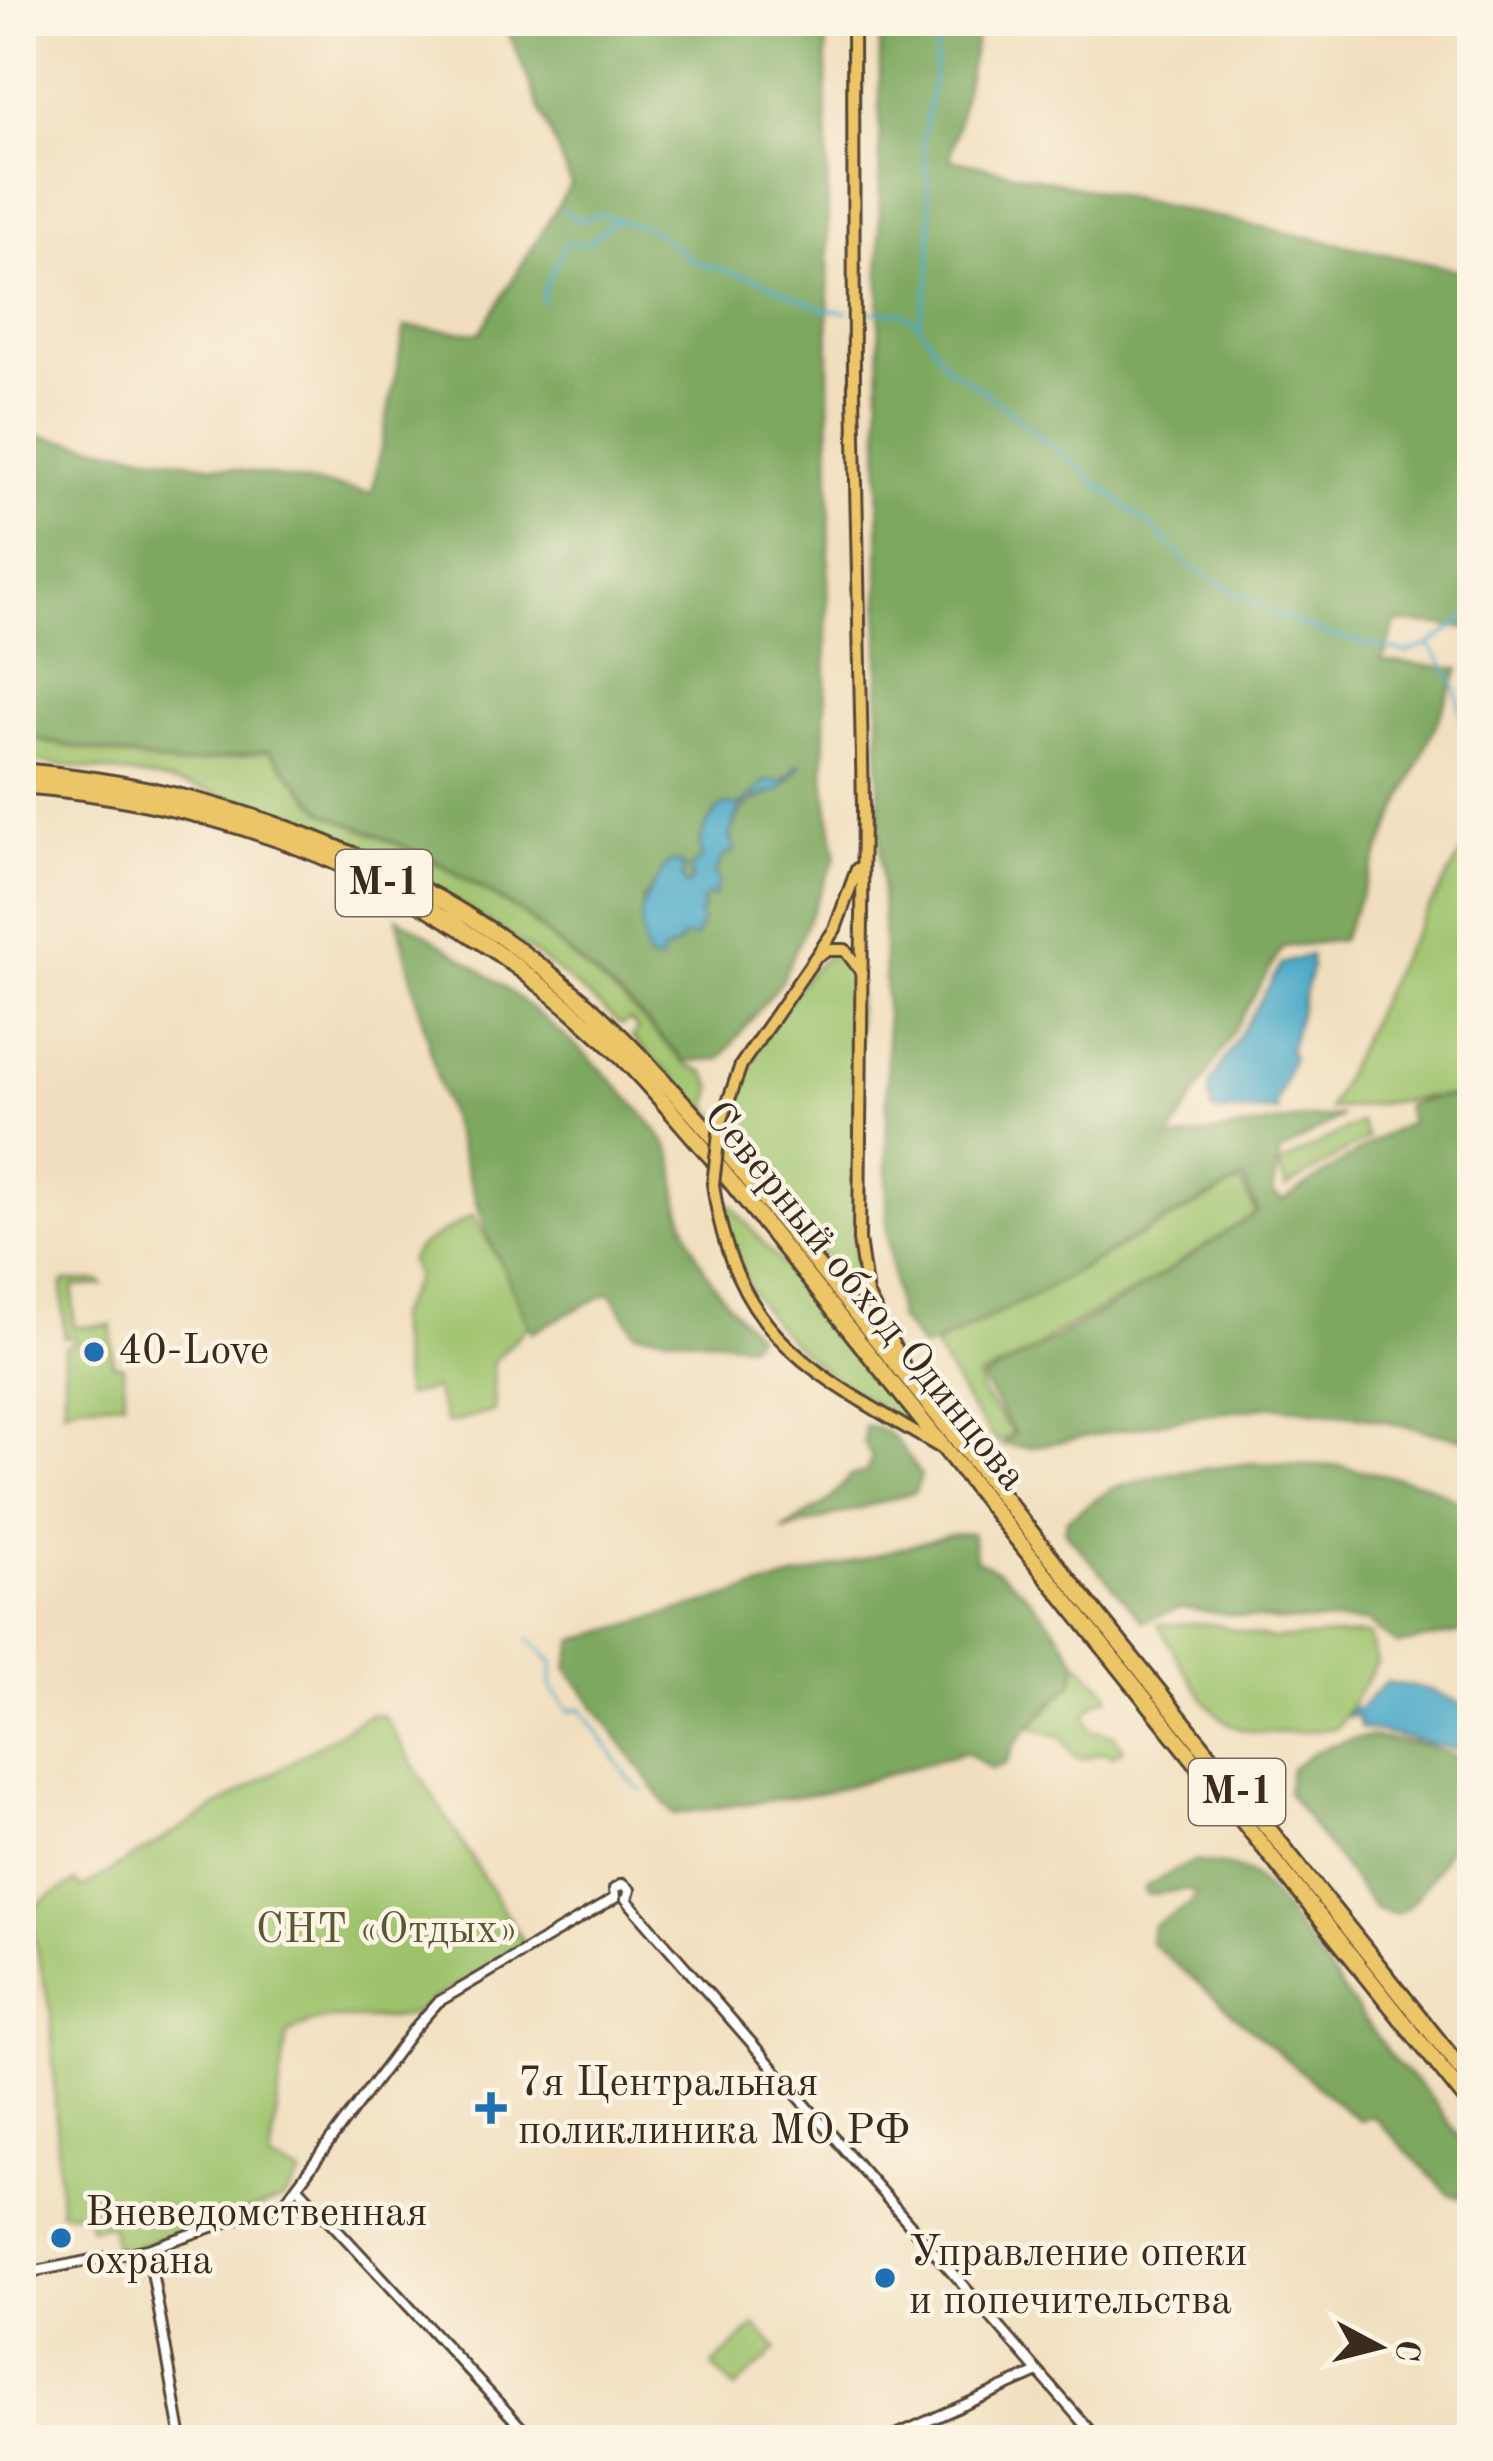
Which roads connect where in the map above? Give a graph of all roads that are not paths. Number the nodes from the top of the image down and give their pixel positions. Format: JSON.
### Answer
{"nodes":[{"id":1,"x":853,"y":21,"type":"edge"},
{"id":2,"x":21,"y":772,"type":"edge"},
{"id":3,"x":21,"y":784,"type":"edge"},
{"id":4,"x":863,"y":806,"type":"junction"},
{"id":5,"x":813,"y":961,"type":"junction"},
{"id":6,"x":862,"y":979,"type":"junction"},
{"id":7,"x":940,"y":1421,"type":"junction"},
{"id":8,"x":945,"y":1450,"type":"junction"},
{"id":9,"x":1472,"y":2084,"type":"edge"},
{"id":10,"x":1472,"y":2111,"type":"edge"},
{"id":11,"x":297,"y":2186,"type":"junction"},
{"id":12,"x":276,"y":2206,"type":"junction"},
{"id":13,"x":315,"y":2206,"type":"junction"},
{"id":14,"x":148,"y":2249,"type":"junction"},
{"id":15,"x":21,"y":2274,"type":"edge"},
{"id":16,"x":1038,"y":2372,"type":"junction"},
{"id":17,"x":182,"y":2440,"type":"edge"},
{"id":18,"x":533,"y":2440,"type":"edge"},
{"id":19,"x":885,"y":2440,"type":"edge"},
{"id":20,"x":1098,"y":2440,"type":"edge"}],
"edges":[{"from":1,"to":4,"type":"main road","number":"М-1"},
{"from":2,"to":7,"type":"highway","name":"Северный обход Одинцова","number":"М-1"},
{"from":3,"to":8,"type":"highway","name":"Северный обход Одинцова","number":"М-1"},
{"from":4,"to":5,"type":"main road","number":"М-1"},
{"from":4,"to":6,"type":"main road","number":"М-1"},
{"from":5,"to":6,"type":"main road"},
{"from":5,"to":8,"type":"main road","number":"М-1","bridge":true},
{"from":6,"to":7,"type":"main road","number":"М-1"},
{"from":7,"to":9,"type":"highway","name":"Северный обход Одинцова","number":"М-1"},
{"from":8,"to":10,"type":"highway","name":"Северный обход Одинцова","number":"М-1"},
{"from":11,"to":12,"type":"street"},
{"from":11,"to":13,"type":"street"},
{"from":11,"to":16,"type":"street"},
{"from":12,"to":13,"type":"street"},
{"from":12,"to":14,"type":"street"},
{"from":13,"to":18,"type":"street"},
{"from":14,"to":15,"type":"street"},
{"from":14,"to":17,"type":"street"},
{"from":16,"to":19,"type":"street"},
{"from":16,"to":20,"type":"street"}]}
